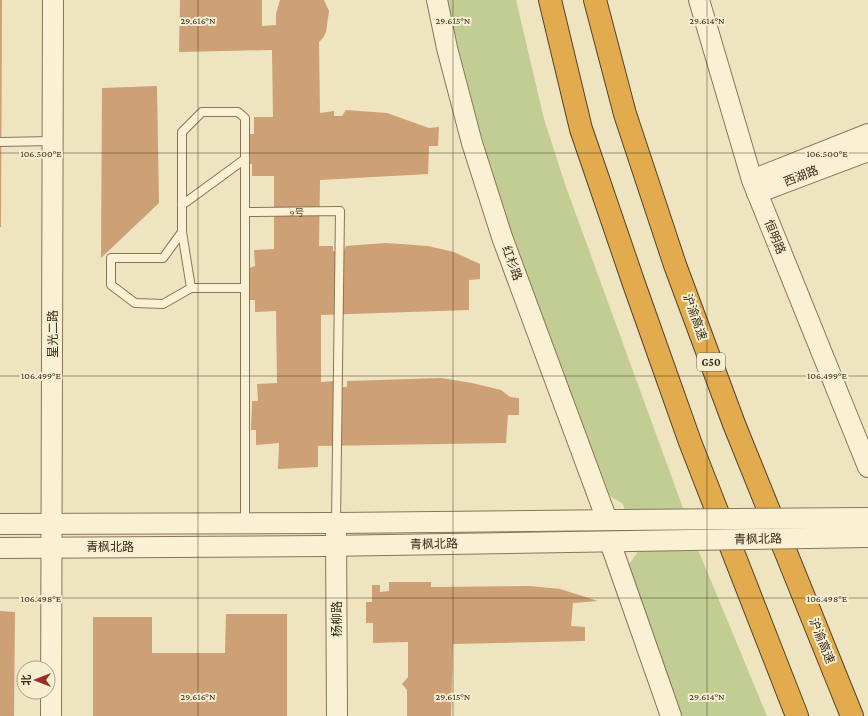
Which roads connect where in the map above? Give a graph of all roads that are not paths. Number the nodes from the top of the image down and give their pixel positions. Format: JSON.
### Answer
{"nodes":[{"id":1,"x":53,"y":0,"type":"edge"},
{"id":2,"x":437,"y":0,"type":"edge"},
{"id":3,"x":550,"y":0,"type":"edge"},
{"id":4,"x":595,"y":0,"type":"edge"},
{"id":5,"x":700,"y":0,"type":"edge"},
{"id":6,"x":868,"y":134,"type":"edge"},
{"id":7,"x":53,"y":141,"type":"junction"},
{"id":8,"x":0,"y":142,"type":"edge"},
{"id":9,"x":868,"y":151,"type":"edge"},
{"id":10,"x":244,"y":159,"type":"junction"},
{"id":11,"x":755,"y":187,"type":"junction"},
{"id":12,"x":182,"y":206,"type":"junction"},
{"id":13,"x":244,"y":212,"type":"junction"},
{"id":14,"x":182,"y":232,"type":"junction"},
{"id":15,"x":191,"y":288,"type":"junction"},
{"id":16,"x":244,"y":288,"type":"junction"},
{"id":17,"x":868,"y":467,"type":"edge"},
{"id":18,"x":868,"y":518,"type":"edge"},
{"id":19,"x":614,"y":520,"type":"junction"},
{"id":20,"x":245,"y":523,"type":"junction"},
{"id":21,"x":330,"y":523,"type":"junction"},
{"id":22,"x":0,"y":524,"type":"edge"},
{"id":23,"x":52,"y":524,"type":"junction"},
{"id":24,"x":868,"y":537,"type":"edge"},
{"id":25,"x":610,"y":542,"type":"junction"},
{"id":26,"x":330,"y":545,"type":"junction"},
{"id":27,"x":52,"y":547,"type":"junction"},
{"id":28,"x":0,"y":548,"type":"edge"},
{"id":29,"x":51,"y":716,"type":"edge"},
{"id":30,"x":325,"y":716,"type":"edge"},
{"id":31,"x":337,"y":716,"type":"edge"},
{"id":32,"x":671,"y":716,"type":"edge"},
{"id":33,"x":797,"y":716,"type":"edge"},
{"id":34,"x":852,"y":716,"type":"edge"}],
"edges":[{"from":1,"to":7,"type":"street","name":"星光二路"},
{"from":2,"to":19,"type":"street","name":"红杉路"},
{"from":3,"to":33,"type":"highway"},
{"from":4,"to":34,"type":"highway","name":"沪渝高速","number":"G50"},
{"from":5,"to":11,"type":"street","name":"恒明路"},
{"from":6,"to":11,"type":"street","name":"西湖路"},
{"from":7,"to":8,"type":"lane"},
{"from":7,"to":23,"type":"street","name":"星光二路"},
{"from":9,"to":11,"type":"street","name":"西湖路"},
{"from":10,"to":12,"type":"lane"},
{"from":10,"to":12,"type":"lane"},
{"from":10,"to":13,"type":"lane"},
{"from":11,"to":17,"type":"street","name":"恒明路"},
{"from":12,"to":14,"type":"lane"},
{"from":13,"to":16,"type":"lane"},
{"from":13,"to":21,"type":"lane"},
{"from":14,"to":15,"type":"lane"},
{"from":14,"to":15,"type":"lane"},
{"from":15,"to":16,"type":"lane"},
{"from":16,"to":20,"type":"lane"},
{"from":18,"to":19,"type":"street","name":"青枫北路","bridge":true},
{"from":19,"to":21,"type":"street","name":"青枫北路"},
{"from":20,"to":21,"type":"street","name":"青枫北路"},
{"from":20,"to":23,"type":"street","name":"青枫北路"},
{"from":21,"to":26,"type":"street","name":"杨柳路"},
{"from":22,"to":23,"type":"street","name":"青枫北路"},
{"from":23,"to":27,"type":"street","name":"星光二路"},
{"from":24,"to":25,"type":"street","name":"青枫北路","bridge":true},
{"from":25,"to":26,"type":"street","name":"青枫北路"},
{"from":25,"to":32,"type":"street"},
{"from":26,"to":27,"type":"street","name":"青枫北路"},
{"from":26,"to":30,"type":"street","name":"杨柳路"},
{"from":26,"to":31,"type":"street","name":"杨柳路"},
{"from":27,"to":28,"type":"street","name":"青枫北路"},
{"from":27,"to":29,"type":"street","name":"星光二路"}]}
